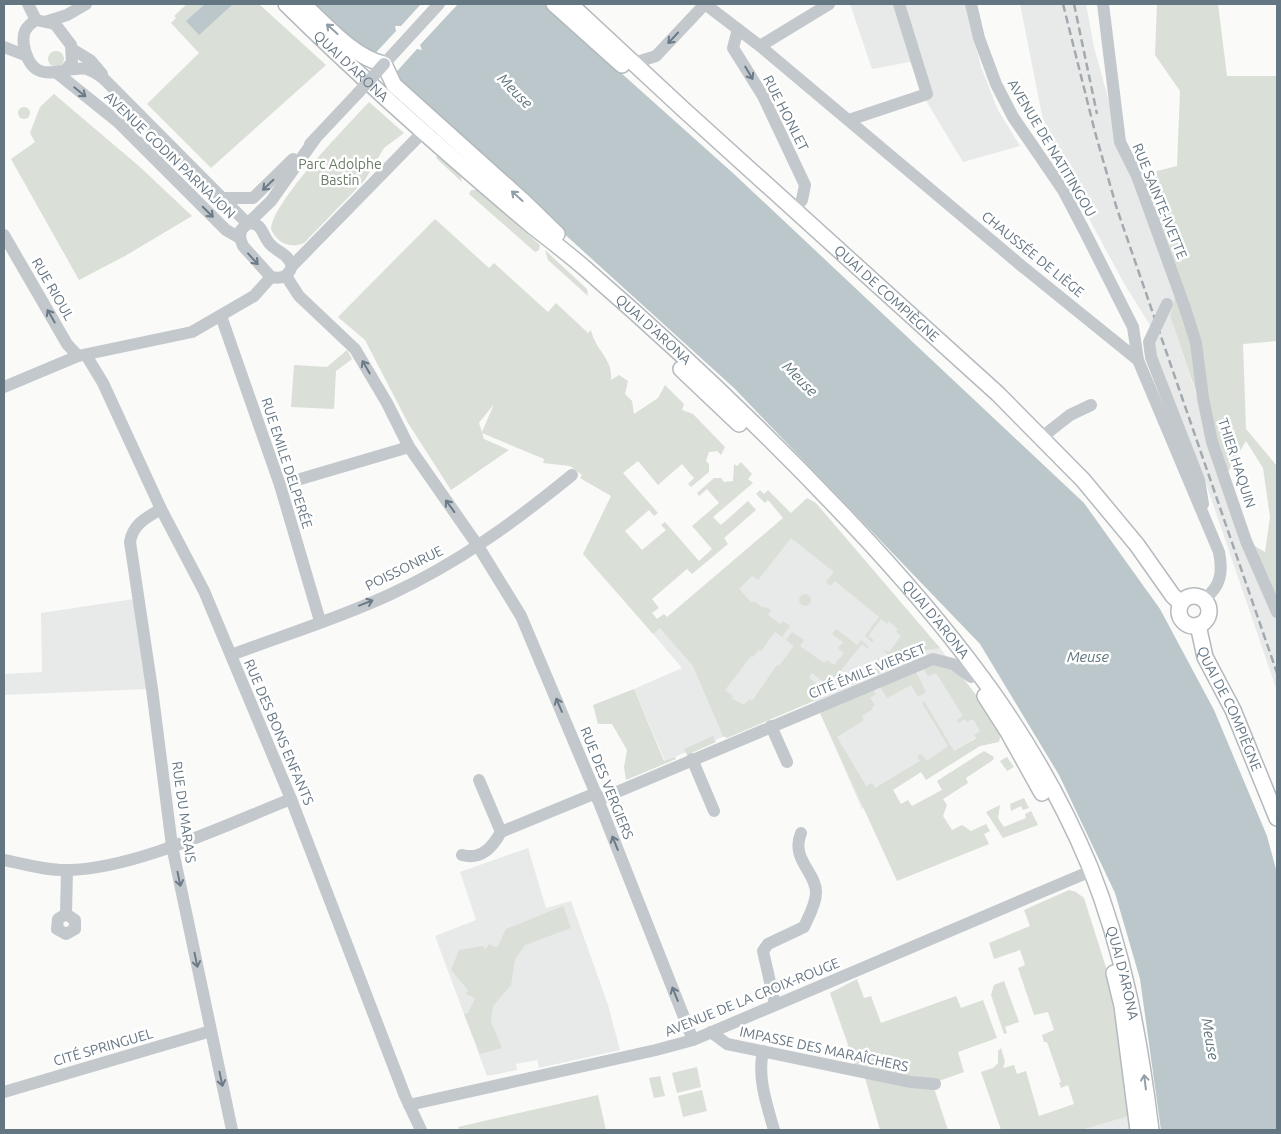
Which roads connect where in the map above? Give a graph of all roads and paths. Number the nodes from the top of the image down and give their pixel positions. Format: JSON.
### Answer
{"nodes":[{"id":1,"x":28,"y":4,"type":"edge"},
{"id":2,"x":86,"y":4,"type":"edge"},
{"id":3,"x":286,"y":4,"type":"edge"},
{"id":4,"x":303,"y":4,"type":"edge"},
{"id":5,"x":439,"y":4,"type":"edge"},
{"id":6,"x":554,"y":4,"type":"edge"},
{"id":7,"x":570,"y":4,"type":"edge"},
{"id":8,"x":705,"y":4,"type":"edge"},
{"id":9,"x":830,"y":4,"type":"edge"},
{"id":10,"x":899,"y":4,"type":"edge"},
{"id":11,"x":971,"y":4,"type":"edge"},
{"id":12,"x":1103,"y":4,"type":"edge"},
{"id":13,"x":67,"y":15,"type":"junction"},
{"id":14,"x":42,"y":21,"type":"junction"},
{"id":15,"x":738,"y":29,"type":"junction"},
{"id":16,"x":60,"y":30,"type":"junction"},
{"id":17,"x":24,"y":33,"type":"junction"},
{"id":18,"x":4,"y":46,"type":"edge"},
{"id":19,"x":760,"y":46,"type":"junction"},
{"id":20,"x":72,"y":49,"type":"junction"},
{"id":21,"x":27,"y":56,"type":"junction"},
{"id":22,"x":634,"y":62,"type":"junction"},
{"id":23,"x":384,"y":64,"type":"junction"},
{"id":24,"x":61,"y":72,"type":"junction"},
{"id":25,"x":104,"y":79,"type":"junction"},
{"id":26,"x":677,"y":104,"type":"junction"},
{"id":27,"x":850,"y":120,"type":"junction"},
{"id":28,"x":424,"y":131,"type":"junction"},
{"id":29,"x":315,"y":140,"type":"junction"},
{"id":30,"x":223,"y":198,"type":"junction"},
{"id":31,"x":271,"y":201,"type":"junction"},
{"id":32,"x":794,"y":210,"type":"junction"},
{"id":33,"x":247,"y":222,"type":"junction"},
{"id":34,"x":532,"y":226,"type":"junction"},
{"id":35,"x":262,"y":229,"type":"junction"},
{"id":36,"x":4,"y":235,"type":"edge"},
{"id":37,"x":240,"y":238,"type":"junction"},
{"id":38,"x":313,"y":245,"type":"junction"},
{"id":39,"x":285,"y":254,"type":"junction"},
{"id":40,"x":587,"y":269,"type":"junction"},
{"id":41,"x":289,"y":271,"type":"junction"},
{"id":42,"x":271,"y":277,"type":"junction"},
{"id":43,"x":1177,"y":290,"type":"junction"},
{"id":44,"x":221,"y":316,"type":"junction"},
{"id":45,"x":82,"y":355,"type":"junction"},
{"id":46,"x":1145,"y":358,"type":"junction"},
{"id":47,"x":4,"y":387,"type":"edge"},
{"id":48,"x":1091,"y":405,"type":"dead end"},
{"id":49,"x":1042,"y":437,"type":"junction"},
{"id":50,"x":409,"y":447,"type":"junction"},
{"id":51,"x":572,"y":475,"type":"dead end"},
{"id":52,"x":280,"y":485,"type":"junction"},
{"id":53,"x":161,"y":509,"type":"junction"},
{"id":54,"x":478,"y":546,"type":"junction"},
{"id":55,"x":1204,"y":599,"type":"junction"},
{"id":56,"x":1181,"y":603,"type":"junction"},
{"id":57,"x":1277,"y":612,"type":"edge"},
{"id":58,"x":320,"y":621,"type":"junction"},
{"id":59,"x":1198,"y":625,"type":"junction"},
{"id":60,"x":231,"y":655,"type":"junction"},
{"id":61,"x":971,"y":677,"type":"junction"},
{"id":62,"x":771,"y":726,"type":"junction"},
{"id":63,"x":692,"y":759,"type":"junction"},
{"id":64,"x":787,"y":762,"type":"dead end"},
{"id":65,"x":479,"y":780,"type":"dead end"},
{"id":66,"x":597,"y":796,"type":"junction"},
{"id":67,"x":291,"y":799,"type":"junction"},
{"id":68,"x":714,"y":810,"type":"dead end"},
{"id":69,"x":1277,"y":818,"type":"edge"},
{"id":70,"x":501,"y":832,"type":"junction"},
{"id":71,"x":801,"y":833,"type":"dead end"},
{"id":72,"x":172,"y":846,"type":"junction"},
{"id":73,"x":462,"y":855,"type":"dead end"},
{"id":74,"x":4,"y":860,"type":"edge"},
{"id":75,"x":67,"y":870,"type":"junction"},
{"id":76,"x":1087,"y":873,"type":"junction"},
{"id":77,"x":66,"y":914,"type":"dead end"},
{"id":78,"x":775,"y":1004,"type":"junction"},
{"id":79,"x":211,"y":1031,"type":"junction"},
{"id":80,"x":711,"y":1032,"type":"junction"},
{"id":81,"x":692,"y":1040,"type":"junction"},
{"id":82,"x":763,"y":1051,"type":"junction"},
{"id":83,"x":935,"y":1084,"type":"dead end"},
{"id":84,"x":4,"y":1092,"type":"edge"},
{"id":85,"x":409,"y":1105,"type":"junction"},
{"id":86,"x":232,"y":1130,"type":"edge"},
{"id":87,"x":420,"y":1130,"type":"edge"},
{"id":88,"x":774,"y":1130,"type":"edge"},
{"id":89,"x":1138,"y":1130,"type":"edge"},
{"id":90,"x":1151,"y":1130,"type":"edge"}],
"edges":[{"from":1,"to":14,"type":"street"},
{"from":2,"to":13,"type":"street"},
{"from":3,"to":28,"type":"main road","name":"QUAI D'ARONA"},
{"from":23,"to":4,"type":"main road","one_way":true},
{"from":5,"to":23,"type":"street"},
{"from":6,"to":26,"type":"main road"},
{"from":7,"to":22,"type":"main road","name":"QUAI DE COMPIÈGNE"},
{"from":8,"to":15,"type":"street","name":"CHAUSSÉE DE LIÈGE"},
{"from":8,"to":22,"type":"street","one_way":true},
{"from":9,"to":19,"type":"street"},
{"from":10,"to":27,"type":"street"},
{"from":11,"to":46,"type":"street","name":"AVENUE DE NATITINGOU"},
{"from":12,"to":43,"type":"street","name":"RUE SAINTE-IVETTE"},
{"from":13,"to":14,"type":"street"},
{"from":13,"to":16,"type":"street"},
{"from":14,"to":16,"type":"street"},
{"from":14,"to":17,"type":"street"},
{"from":15,"to":19,"type":"street","name":"CHAUSSÉE DE LIÈGE"},
{"from":15,"to":32,"type":"street","name":"RUE HONLET","one_way":true},
{"from":16,"to":20,"type":"street"},
{"from":17,"to":18,"type":"street"},
{"from":17,"to":21,"type":"street"},
{"from":18,"to":21,"type":"street","name":"AVENUE GODIN PARNAJON"},
{"from":19,"to":27,"type":"street","name":"CHAUSSÉE DE LIÈGE"},
{"from":20,"to":24,"type":"street"},
{"from":20,"to":25,"type":"street","name":"AVENUE GODIN PARNAJON"},
{"from":21,"to":24,"type":"street","name":"AVENUE GODIN PARNAJON"},
{"from":22,"to":26,"type":"main road","name":"QUAI DE COMPIÈGNE"},
{"from":23,"to":29,"type":"street","bridge":true},
{"from":40,"to":23,"type":"main road","one_way":true},
{"from":24,"to":25,"type":"street","name":"AVENUE GODIN PARNAJON"},
{"from":24,"to":37,"type":"street","name":"AVENUE GODIN PARNAJON","one_way":true},
{"from":25,"to":30,"type":"street","name":"AVENUE GODIN PARNAJON"},
{"from":26,"to":32,"type":"main road","name":"QUAI DE COMPIÈGNE"},
{"from":27,"to":46,"type":"street","name":"CHAUSSÉE DE LIÈGE"},
{"from":28,"to":34,"type":"main road","name":"QUAI D'ARONA"},
{"from":28,"to":38,"type":"street"},
{"from":29,"to":30,"type":"street","one_way":true},
{"from":29,"to":31,"type":"street"},
{"from":30,"to":33,"type":"street","name":"AVENUE GODIN PARNAJON"},
{"from":31,"to":33,"type":"street"},
{"from":31,"to":35,"type":"street"},
{"from":32,"to":49,"type":"main road","name":"QUAI DE COMPIÈGNE"},
{"from":33,"to":35,"type":"street","name":"AVENUE GODIN PARNAJON"},
{"from":33,"to":37,"type":"street","name":"AVENUE GODIN PARNAJON"},
{"from":34,"to":40,"type":"main road","name":"QUAI D'ARONA"},
{"from":34,"to":61,"type":"main road","name":"QUAI D'ARONA"},
{"from":35,"to":39,"type":"street","name":"AVENUE GODIN PARNAJON"},
{"from":45,"to":36,"type":"street","name":"RUE RIOUL","one_way":true},
{"from":37,"to":42,"type":"street","name":"AVENUE GODIN PARNAJON","one_way":true},
{"from":38,"to":39,"type":"street"},
{"from":38,"to":41,"type":"street"},
{"from":39,"to":41,"type":"street","name":"AVENUE GODIN PARNAJON"},
{"from":40,"to":76,"type":"main road","name":"QUAI D'ARONA"},
{"from":41,"to":42,"type":"street"},
{"from":50,"to":41,"type":"street","name":"AVENUE GODIN PARNAJON","one_way":true},
{"from":42,"to":44,"type":"street"},
{"from":43,"to":46,"type":"street","bridge":true},
{"from":43,"to":57,"type":"street","name":"THIER HAQUIN"},
{"from":44,"to":45,"type":"street"},
{"from":44,"to":52,"type":"street","name":"RUE EMILE DELPERÉE"},
{"from":45,"to":47,"type":"street"},
{"from":45,"to":53,"type":"street","name":"RUE DES BONS ENFANTS"},
{"from":46,"to":55,"type":"street"},
{"from":48,"to":49,"type":"street"},
{"from":49,"to":56,"type":"main road","name":"QUAI DE COMPIÈGNE"},
{"from":50,"to":52,"type":"street"},
{"from":54,"to":50,"type":"street","name":"RUE DES VERGIERS","one_way":true},
{"from":51,"to":54,"type":"street","name":"POISSONRUE"},
{"from":52,"to":58,"type":"street","name":"RUE EMILE DELPERÉE"},
{"from":53,"to":60,"type":"street","name":"RUE DES BONS ENFANTS"},
{"from":53,"to":72,"type":"street","name":"RUE DU MARAIS"},
{"from":58,"to":54,"type":"street","name":"POISSONRUE","one_way":true},
{"from":66,"to":54,"type":"street","name":"RUE DES VERGIERS","one_way":true},
{"from":55,"to":56,"type":"main road"},
{"from":55,"to":59,"type":"main road"},
{"from":56,"to":59,"type":"main road"},
{"from":58,"to":60,"type":"street","name":"POISSONRUE"},
{"from":59,"to":69,"type":"main road","name":"QUAI DE COMPIÈGNE"},
{"from":60,"to":67,"type":"street","name":"RUE DES BONS ENFANTS"},
{"from":61,"to":62,"type":"street","name":"CITÉ ÉMILE VIERSET"},
{"from":61,"to":76,"type":"main road","name":"QUAI D'ARONA"},
{"from":62,"to":63,"type":"street","name":"CITÉ ÉMILE VIERSET"},
{"from":62,"to":64,"type":"street"},
{"from":63,"to":66,"type":"street","name":"CITÉ ÉMILE VIERSET"},
{"from":63,"to":68,"type":"street"},
{"from":65,"to":70,"type":"street"},
{"from":66,"to":70,"type":"street","name":"CITÉ ÉMILE VIERSET"},
{"from":81,"to":66,"type":"street","name":"RUE DES VERGIERS","one_way":true},
{"from":67,"to":72,"type":"street"},
{"from":67,"to":85,"type":"street","name":"RUE DES BONS ENFANTS"},
{"from":70,"to":73,"type":"street"},
{"from":71,"to":78,"type":"street"},
{"from":72,"to":75,"type":"street"},
{"from":72,"to":79,"type":"street","name":"RUE DU MARAIS","one_way":true},
{"from":74,"to":75,"type":"street"},
{"from":75,"to":77,"type":"street"},
{"from":76,"to":78,"type":"street","name":"AVENUE DE LA CROIX-ROUGE"},
{"from":76,"to":89,"type":"main road","name":"QUAI D'ARONA"},
{"from":90,"to":76,"type":"main road","name":"QUAI D'ARONA","one_way":true},
{"from":78,"to":80,"type":"street","name":"AVENUE DE LA CROIX-ROUGE"},
{"from":79,"to":84,"type":"street","name":"CITÉ SPRINGUEL"},
{"from":79,"to":86,"type":"street","name":"RUE DU MARAIS","one_way":true},
{"from":80,"to":81,"type":"street","name":"AVENUE DE LA CROIX-ROUGE"},
{"from":80,"to":82,"type":"street","name":"IMPASSE DES MARAÎCHERS"},
{"from":81,"to":85,"type":"street","name":"AVENUE DE LA CROIX-ROUGE"},
{"from":82,"to":83,"type":"street","name":"IMPASSE DES MARAÎCHERS"},
{"from":82,"to":88,"type":"street"},
{"from":85,"to":87,"type":"street","name":"RUE DES BONS ENFANTS"}]}
